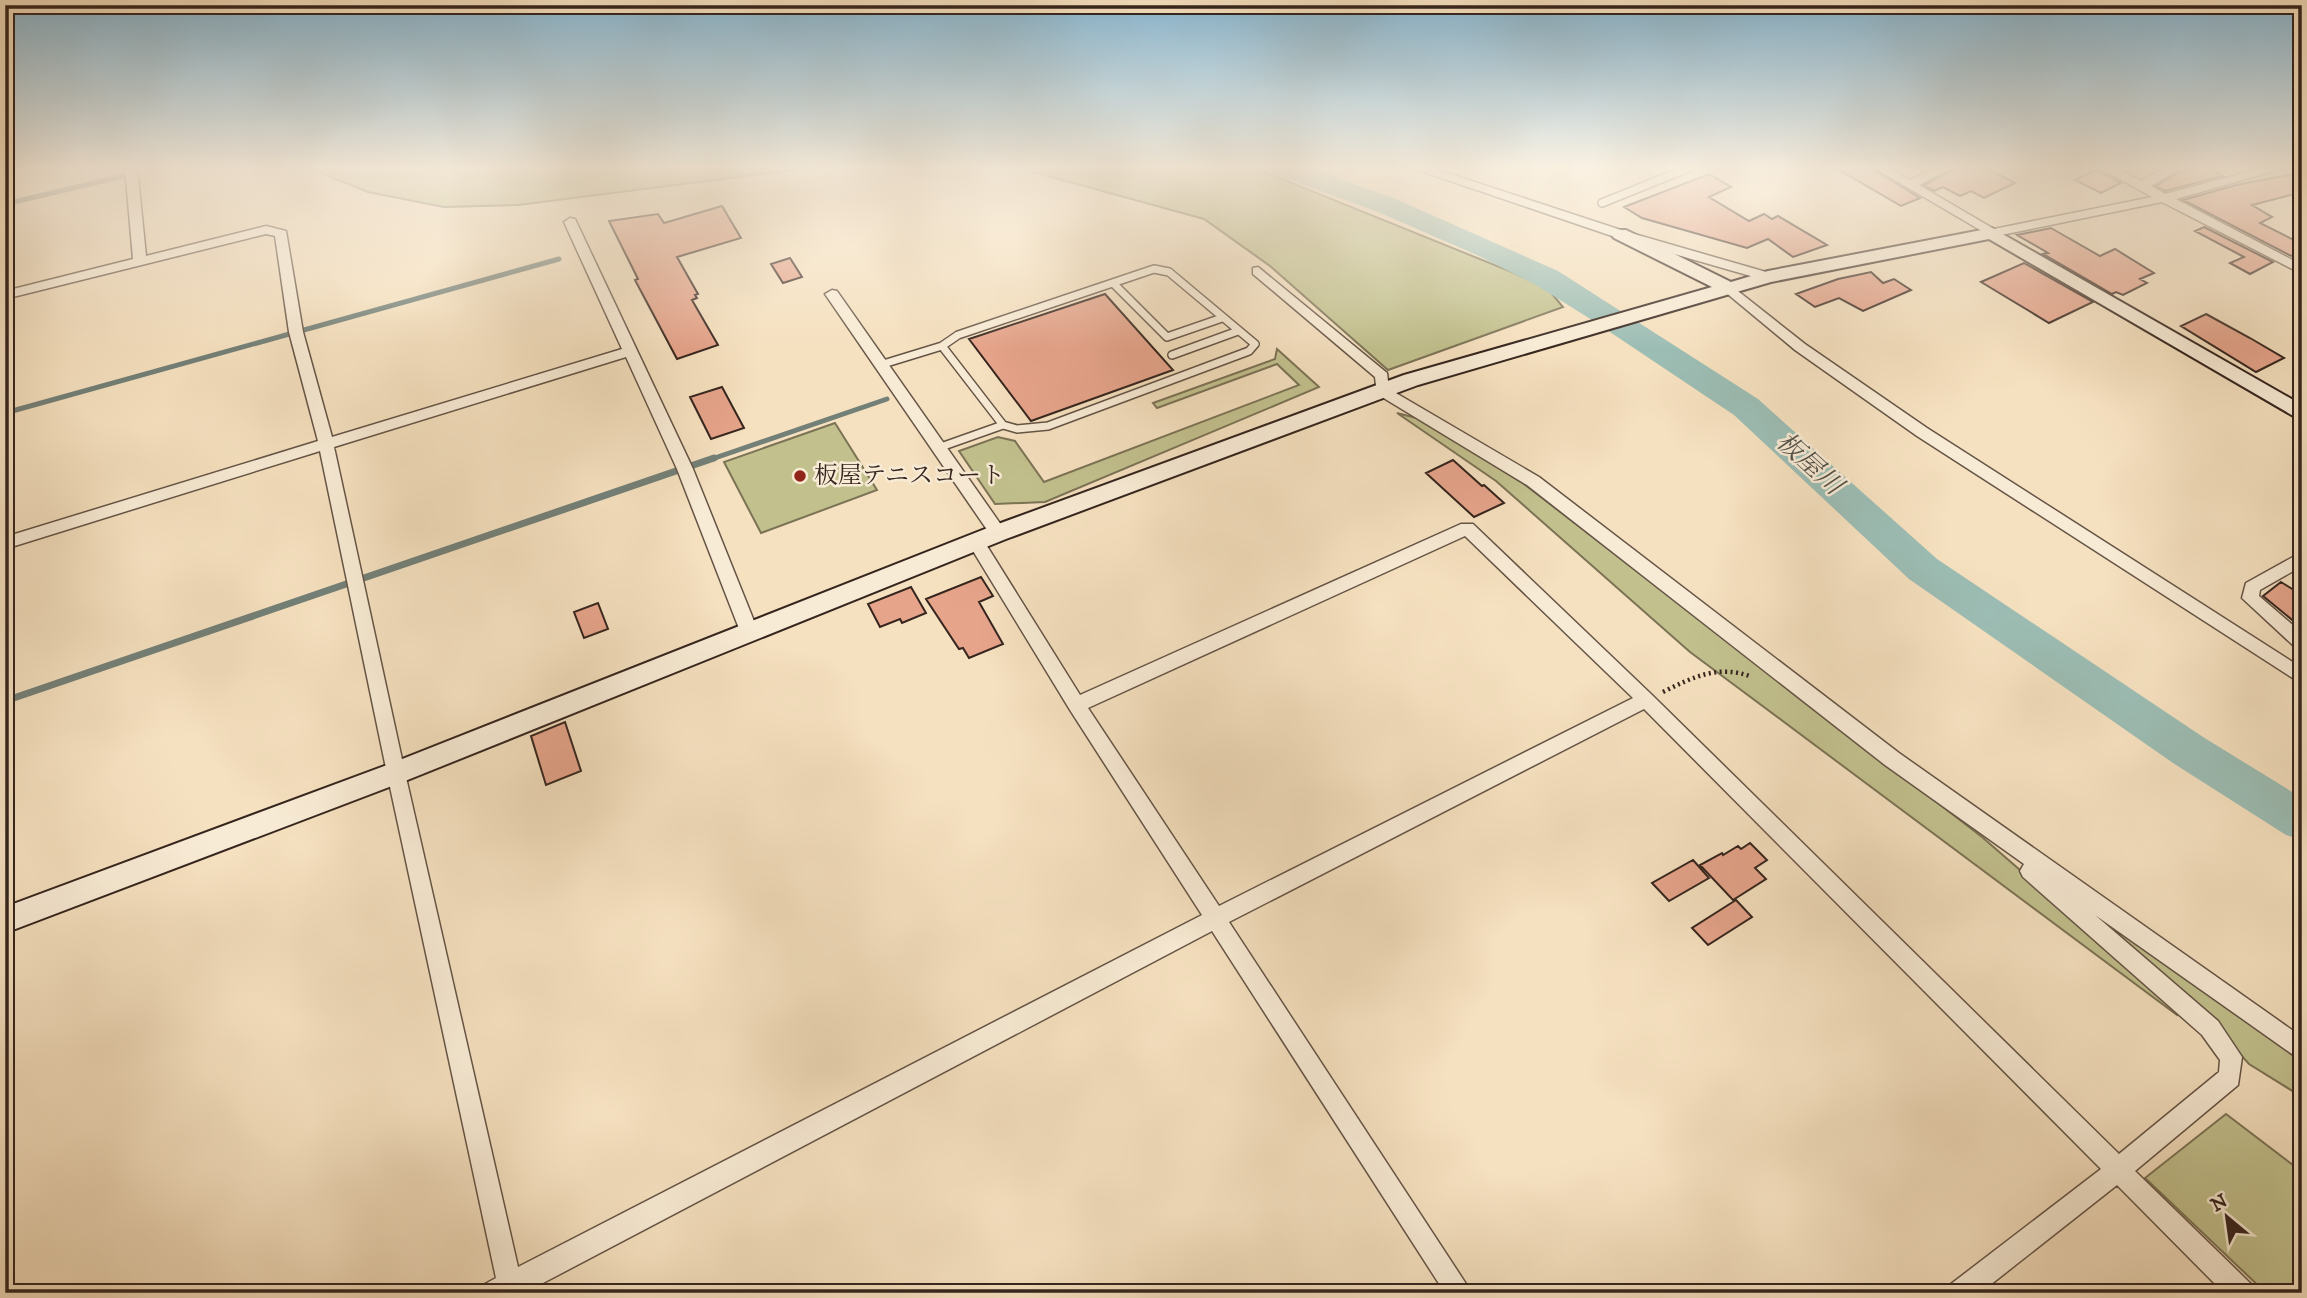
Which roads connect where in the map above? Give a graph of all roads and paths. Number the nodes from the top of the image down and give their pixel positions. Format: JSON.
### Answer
{"nodes":[{"id":1,"x":137,"y":228,"type":"edge"},
{"id":2,"x":573,"y":228,"type":"edge"},
{"id":3,"x":1600,"y":228,"type":"edge"},
{"id":4,"x":1984,"y":228,"type":"edge"},
{"id":5,"x":2019,"y":228,"type":"edge"},
{"id":6,"x":2222,"y":228,"type":"edge"},
{"id":7,"x":1993,"y":233,"type":"junction"},
{"id":8,"x":1620,"y":234,"type":"junction"},
{"id":9,"x":140,"y":260,"type":"junction"},
{"id":10,"x":2302,"y":270,"type":"edge"},
{"id":11,"x":1258,"y":271,"type":"dead end"},
{"id":12,"x":1768,"y":277,"type":"junction"},
{"id":13,"x":1113,"y":283,"type":"junction"},
{"id":14,"x":1729,"y":288,"type":"junction"},
{"id":15,"x":5,"y":295,"type":"edge"},
{"id":16,"x":832,"y":295,"type":"dead end"},
{"id":17,"x":1222,"y":318,"type":"junction"},
{"id":18,"x":1238,"y":331,"type":"junction"},
{"id":19,"x":942,"y":345,"type":"junction"},
{"id":20,"x":629,"y":351,"type":"junction"},
{"id":21,"x":1172,"y":355,"type":"dead end"},
{"id":22,"x":880,"y":365,"type":"junction"},
{"id":23,"x":1382,"y":391,"type":"junction"},
{"id":24,"x":2302,"y":414,"type":"edge"},
{"id":25,"x":1003,"y":425,"type":"junction"},
{"id":26,"x":326,"y":443,"type":"junction"},
{"id":27,"x":938,"y":448,"type":"junction"},
{"id":28,"x":987,"y":538,"type":"junction"},
{"id":29,"x":5,"y":542,"type":"edge"},
{"id":30,"x":2302,"y":558,"type":"edge"},
{"id":31,"x":749,"y":631,"type":"junction"},
{"id":32,"x":2302,"y":643,"type":"edge"},
{"id":33,"x":2302,"y":676,"type":"edge"},
{"id":34,"x":1760,"y":683,"type":"dead end"},
{"id":35,"x":1646,"y":700,"type":"junction"},
{"id":36,"x":1076,"y":705,"type":"junction"},
{"id":37,"x":396,"y":772,"type":"junction"},
{"id":38,"x":2012,"y":846,"type":"junction"},
{"id":39,"x":1216,"y":918,"type":"junction"},
{"id":40,"x":5,"y":920,"type":"edge"},
{"id":41,"x":2302,"y":1050,"type":"edge"},
{"id":42,"x":2119,"y":1169,"type":"junction"},
{"id":43,"x":506,"y":1290,"type":"edge"},
{"id":44,"x":1460,"y":1293,"type":"edge"},
{"id":45,"x":1960,"y":1293,"type":"edge"},
{"id":46,"x":2242,"y":1293,"type":"edge"}],
"edges":[{"from":1,"to":9,"type":"street"},
{"from":2,"to":20,"type":"street"},
{"from":3,"to":8,"type":"street"},
{"from":4,"to":7,"type":"street"},
{"from":5,"to":7,"type":"street"},
{"from":6,"to":10,"type":"street"},
{"from":7,"to":12,"type":"street"},
{"from":7,"to":24,"type":"street"},
{"from":8,"to":12,"type":"street"},
{"from":8,"to":14,"type":"street"},
{"from":9,"to":15,"type":"street"},
{"from":9,"to":26,"type":"street"},
{"from":11,"to":23,"type":"street"},
{"from":12,"to":14,"type":"street"},
{"from":13,"to":17,"type":"lane"},
{"from":13,"to":17,"type":"lane"},
{"from":13,"to":19,"type":"lane"},
{"from":14,"to":23,"type":"street"},
{"from":14,"to":33,"type":"street"},
{"from":16,"to":22,"type":"street"},
{"from":17,"to":18,"type":"lane"},
{"from":18,"to":21,"type":"lane"},
{"from":18,"to":25,"type":"lane"},
{"from":19,"to":22,"type":"lane"},
{"from":19,"to":25,"type":"lane"},
{"from":20,"to":26,"type":"street"},
{"from":20,"to":31,"type":"street"},
{"from":22,"to":27,"type":"street"},
{"from":23,"to":28,"type":"street"},
{"from":23,"to":38,"type":"street"},
{"from":25,"to":27,"type":"lane"},
{"from":26,"to":29,"type":"street"},
{"from":26,"to":37,"type":"street"},
{"from":27,"to":28,"type":"street"},
{"from":28,"to":31,"type":"street"},
{"from":28,"to":36,"type":"street"},
{"from":30,"to":32,"type":"street"},
{"from":31,"to":37,"type":"street"},
{"from":34,"to":35,"type":"path"},
{"from":35,"to":36,"type":"street"},
{"from":35,"to":39,"type":"street"},
{"from":35,"to":42,"type":"street"},
{"from":36,"to":39,"type":"street"},
{"from":37,"to":40,"type":"street"},
{"from":37,"to":43,"type":"street"},
{"from":38,"to":41,"type":"street"},
{"from":38,"to":42,"type":"street"},
{"from":39,"to":43,"type":"street"},
{"from":39,"to":44,"type":"street"},
{"from":42,"to":45,"type":"street"},
{"from":42,"to":46,"type":"street"}]}
